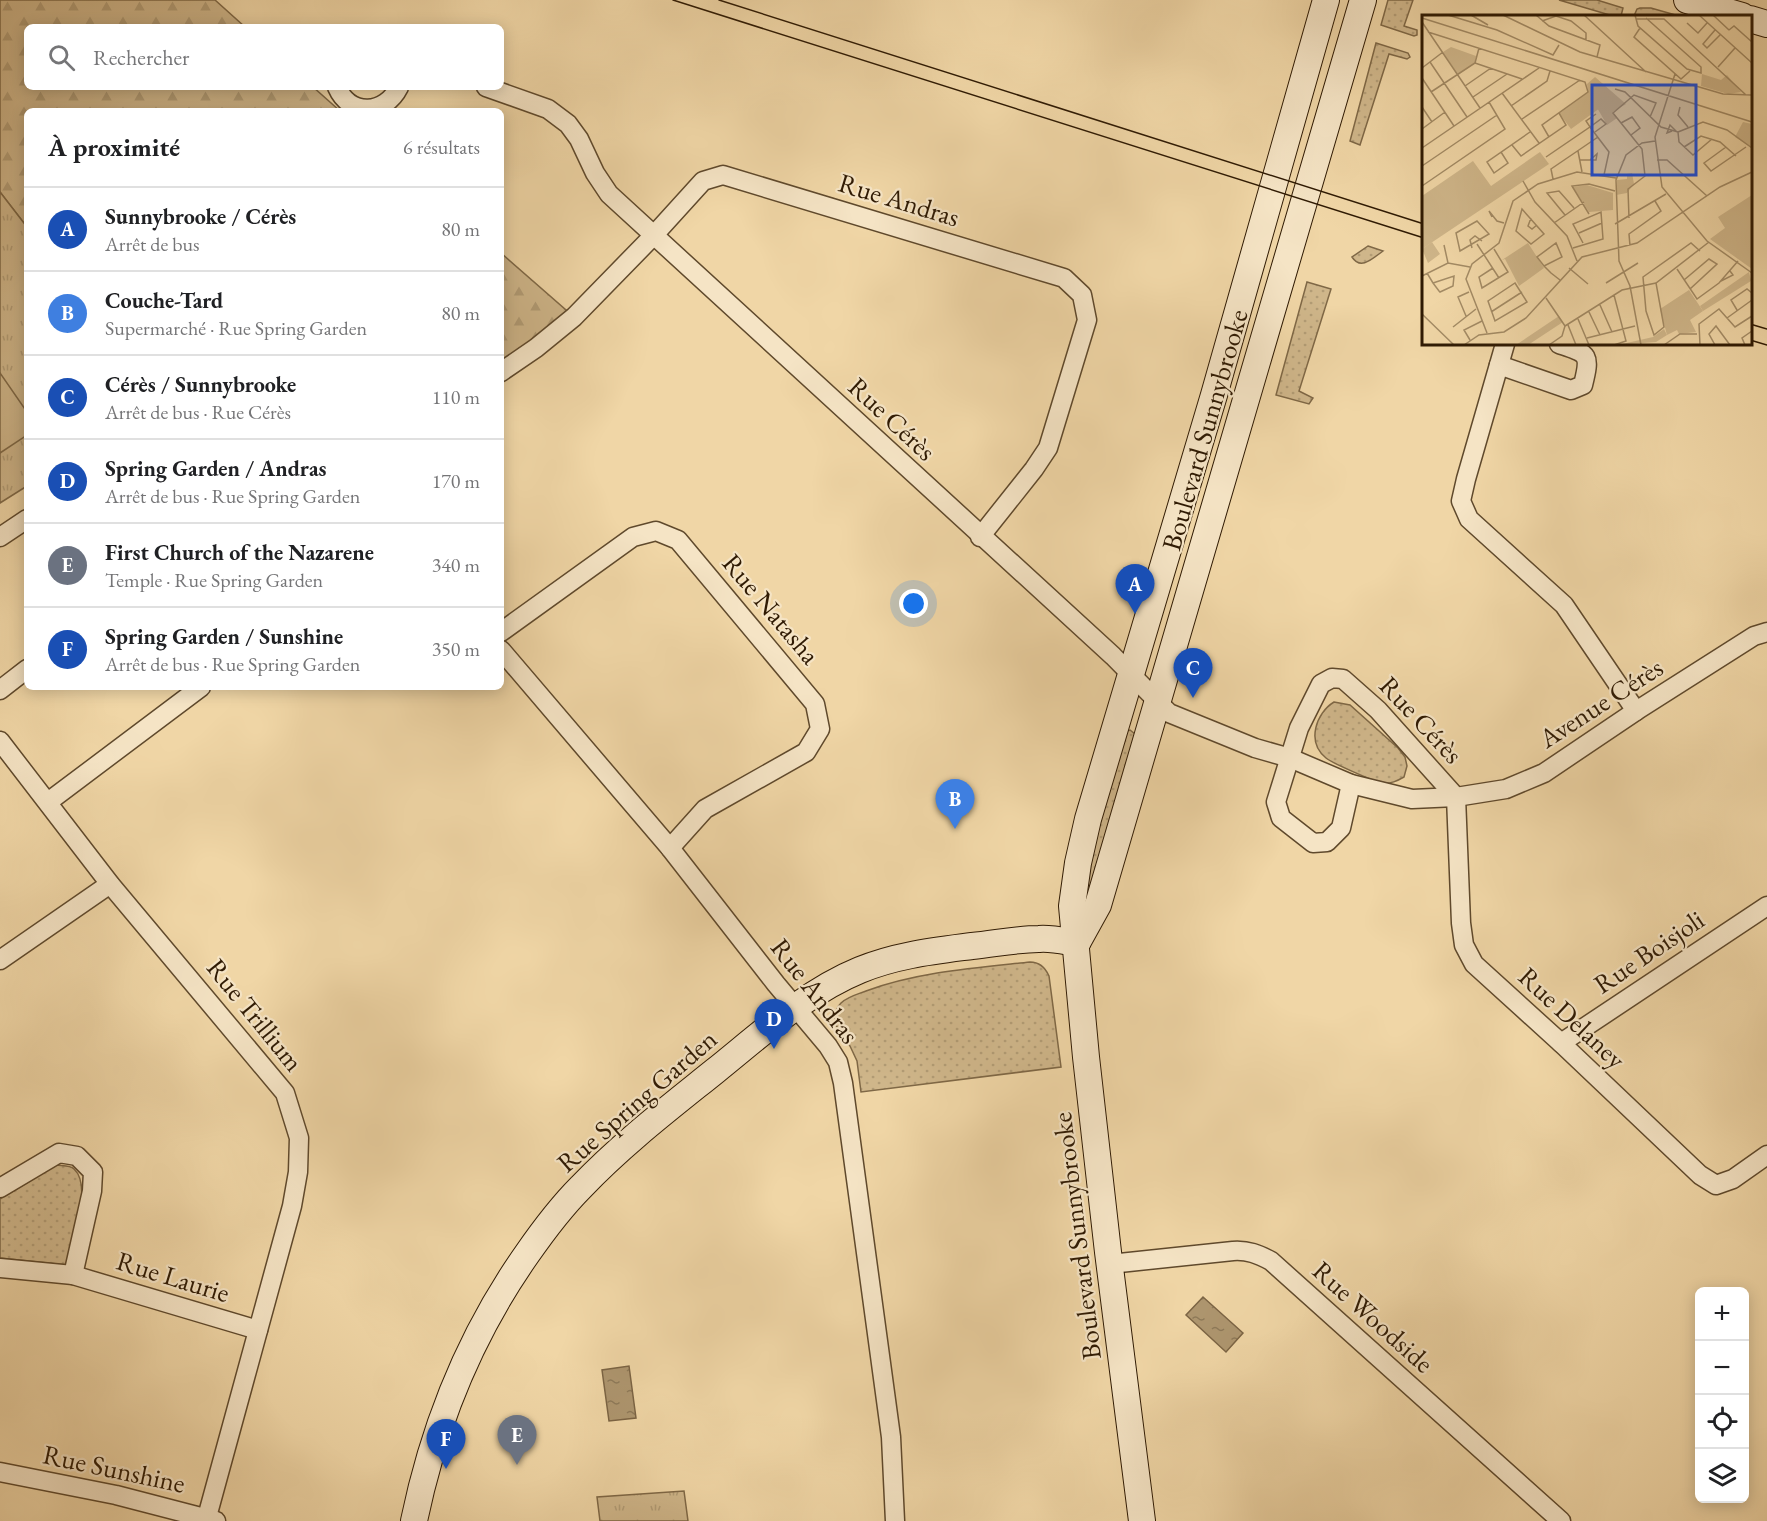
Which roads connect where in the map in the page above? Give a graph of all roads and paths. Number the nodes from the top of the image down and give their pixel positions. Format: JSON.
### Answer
{"nodes":[{"id":1,"x":1326,"y":0,"type":"edge"},
{"id":2,"x":1363,"y":0,"type":"edge"},
{"id":3,"x":1687,"y":0,"type":"edge"},
{"id":4,"x":1739,"y":15,"type":"edge"},
{"id":5,"x":1752,"y":20,"type":"edge"},
{"id":6,"x":1767,"y":24,"type":"edge"},
{"id":7,"x":339,"y":90,"type":"edge"},
{"id":8,"x":397,"y":90,"type":"edge"},
{"id":9,"x":494,"y":90,"type":"edge"},
{"id":10,"x":362,"y":108,"type":"edge"},
{"id":11,"x":377,"y":108,"type":"edge"},
{"id":12,"x":654,"y":235,"type":"junction"},
{"id":13,"x":1505,"y":345,"type":"edge"},
{"id":14,"x":1561,"y":345,"type":"edge"},
{"id":15,"x":1499,"y":365,"type":"junction"},
{"id":16,"x":504,"y":370,"type":"edge"},
{"id":17,"x":24,"y":521,"type":"edge"},
{"id":18,"x":0,"y":537,"type":"edge"},
{"id":19,"x":980,"y":537,"type":"junction"},
{"id":20,"x":504,"y":630,"type":"edge"},
{"id":21,"x":1767,"y":632,"type":"edge"},
{"id":22,"x":504,"y":654,"type":"edge"},
{"id":23,"x":24,"y":671,"type":"edge"},
{"id":24,"x":1131,"y":676,"type":"junction"},
{"id":25,"x":0,"y":690,"type":"edge"},
{"id":26,"x":197,"y":690,"type":"edge"},
{"id":27,"x":1157,"y":701,"type":"junction"},
{"id":28,"x":1636,"y":711,"type":"junction"},
{"id":29,"x":0,"y":741,"type":"edge"},
{"id":30,"x":1290,"y":758,"type":"junction"},
{"id":31,"x":1351,"y":784,"type":"junction"},
{"id":32,"x":1456,"y":797,"type":"junction"},
{"id":33,"x":48,"y":802,"type":"junction"},
{"id":34,"x":670,"y":848,"type":"junction"},
{"id":35,"x":110,"y":884,"type":"junction"},
{"id":36,"x":1767,"y":906,"type":"edge"},
{"id":37,"x":1077,"y":943,"type":"junction"},
{"id":38,"x":0,"y":960,"type":"edge"},
{"id":39,"x":796,"y":1008,"type":"junction"},
{"id":40,"x":1561,"y":1043,"type":"junction"},
{"id":41,"x":1767,"y":1155,"type":"edge"},
{"id":42,"x":0,"y":1188,"type":"edge"},
{"id":43,"x":1110,"y":1264,"type":"junction"},
{"id":44,"x":0,"y":1268,"type":"edge"},
{"id":45,"x":73,"y":1275,"type":"junction"},
{"id":46,"x":258,"y":1330,"type":"junction"},
{"id":47,"x":0,"y":1472,"type":"edge"},
{"id":48,"x":212,"y":1519,"type":"edge"},
{"id":49,"x":414,"y":1521,"type":"edge"},
{"id":50,"x":895,"y":1521,"type":"edge"},
{"id":51,"x":1142,"y":1521,"type":"edge"},
{"id":52,"x":1561,"y":1521,"type":"edge"}],
"edges":[{"from":1,"to":24,"type":"street","name":"Boulevard Sunnybrooke"},
{"from":2,"to":27,"type":"street","name":"Boulevard Sunnybrooke"},
{"from":3,"to":4,"type":"street"},
{"from":5,"to":6,"type":"street"},
{"from":7,"to":10,"type":"street"},
{"from":8,"to":11,"type":"street"},
{"from":9,"to":12,"type":"street","name":"Rue Cérès"},
{"from":12,"to":16,"type":"street","name":"Rue Andras"},
{"from":12,"to":19,"type":"street","name":"Rue Cérès"},
{"from":12,"to":19,"type":"street","name":"Rue Andras"},
{"from":13,"to":15,"type":"street"},
{"from":14,"to":15,"type":"street"},
{"from":15,"to":28,"type":"street"},
{"from":17,"to":18,"type":"street"},
{"from":19,"to":24,"type":"street","name":"Rue Cérès"},
{"from":20,"to":34,"type":"street","name":"Rue Natasha"},
{"from":21,"to":28,"type":"street","name":"Avenue Cérès"},
{"from":22,"to":34,"type":"street","name":"Rue Andras"},
{"from":23,"to":25,"type":"street"},
{"from":24,"to":27,"type":"street","name":"Rue Cérès"},
{"from":24,"to":37,"type":"street","name":"Boulevard Sunnybrooke"},
{"from":26,"to":33,"type":"street"},
{"from":27,"to":30,"type":"street","name":"Rue Cérès"},
{"from":27,"to":37,"type":"street","name":"Boulevard Sunnybrooke"},
{"from":28,"to":32,"type":"street","name":"Avenue Cérès"},
{"from":29,"to":33,"type":"street","name":"Rue Trillium"},
{"from":30,"to":31,"type":"street","name":"Rue Cérès"},
{"from":30,"to":31,"type":"street","name":"Rue Cérès"},
{"from":30,"to":32,"type":"street","name":"Rue Cérès"},
{"from":31,"to":32,"type":"street","name":"Rue Cérès"},
{"from":32,"to":40,"type":"street","name":"Rue Delaney"},
{"from":33,"to":35,"type":"street","name":"Rue Trillium"},
{"from":34,"to":39,"type":"street","name":"Rue Andras"},
{"from":35,"to":38,"type":"street"},
{"from":35,"to":46,"type":"street","name":"Rue Trillium"},
{"from":36,"to":40,"type":"street","name":"Rue Boisjoli"},
{"from":37,"to":39,"type":"street","name":"Rue Spring Garden"},
{"from":37,"to":43,"type":"street","name":"Boulevard Sunnybrooke"},
{"from":39,"to":49,"type":"street","name":"Rue Spring Garden"},
{"from":39,"to":50,"type":"street","name":"Rue Andras"},
{"from":40,"to":41,"type":"street","name":"Rue Delaney"},
{"from":42,"to":45,"type":"street","name":"Rue Laurie"},
{"from":43,"to":51,"type":"street","name":"Boulevard Sunnybrooke"},
{"from":43,"to":52,"type":"street","name":"Rue Woodside"},
{"from":44,"to":45,"type":"street","name":"Rue Laurie"},
{"from":45,"to":46,"type":"street","name":"Rue Laurie"},
{"from":46,"to":48,"type":"street","name":"Rue Trillium"},
{"from":47,"to":48,"type":"street","name":"Rue Sunshine"}]}
